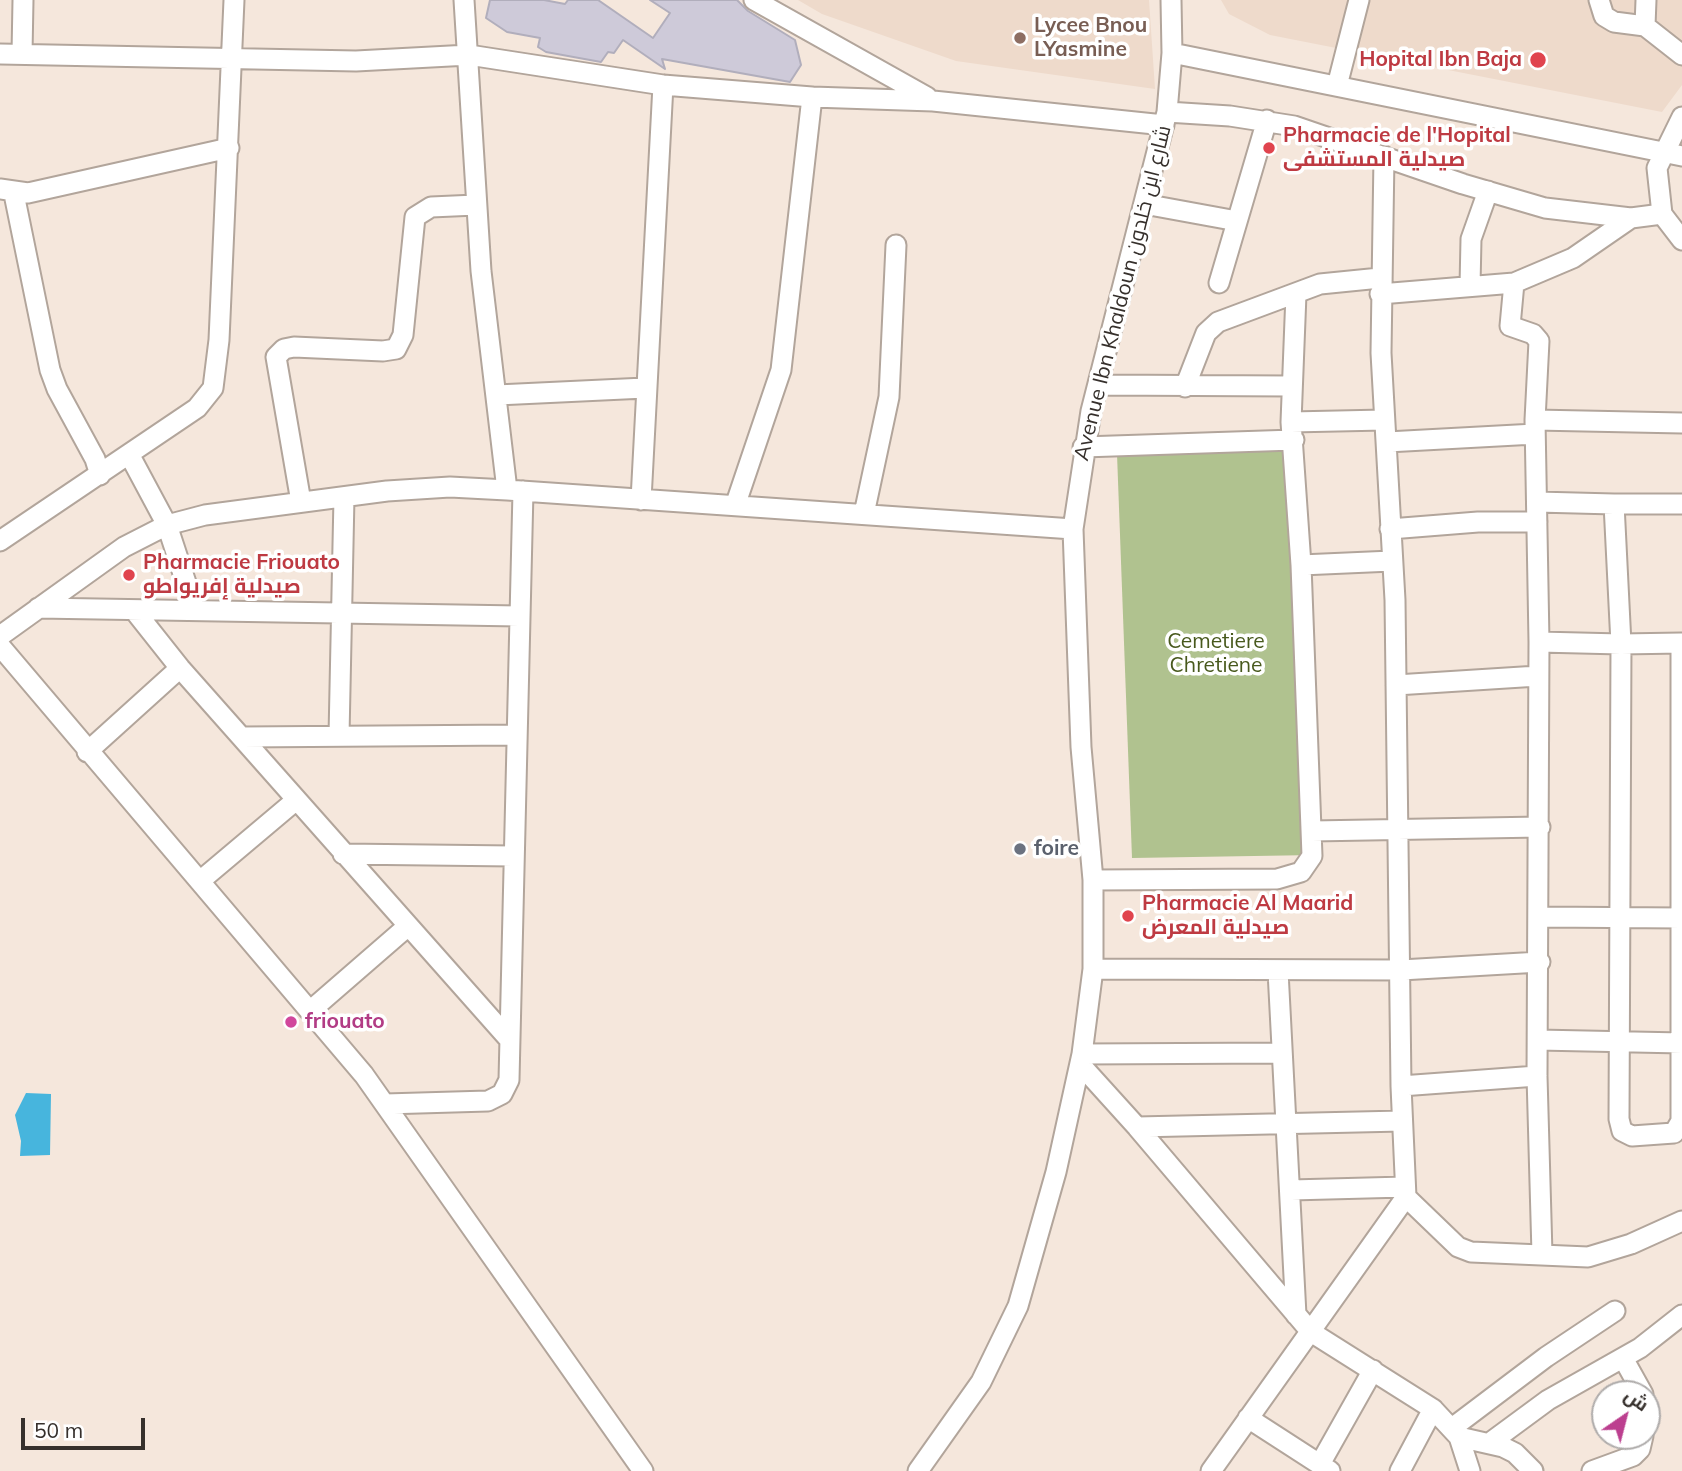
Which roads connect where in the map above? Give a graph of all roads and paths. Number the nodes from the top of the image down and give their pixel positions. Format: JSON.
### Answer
{"nodes":[{"id":1,"x":23,"y":0,"type":"edge"},
{"id":2,"x":234,"y":0,"type":"edge"},
{"id":3,"x":464,"y":0,"type":"edge"},
{"id":4,"x":754,"y":0,"type":"edge"},
{"id":5,"x":1171,"y":0,"type":"edge"},
{"id":6,"x":1359,"y":0,"type":"edge"},
{"id":7,"x":1599,"y":0,"type":"edge"},
{"id":8,"x":1646,"y":0,"type":"edge"},
{"id":9,"x":1645,"y":26,"type":"junction"},
{"id":10,"x":1172,"y":53,"type":"junction"},
{"id":11,"x":0,"y":54,"type":"edge"},
{"id":12,"x":22,"y":54,"type":"junction"},
{"id":13,"x":469,"y":55,"type":"junction"},
{"id":14,"x":1682,"y":55,"type":"edge"},
{"id":15,"x":230,"y":58,"type":"junction"},
{"id":16,"x":663,"y":85,"type":"junction"},
{"id":17,"x":1337,"y":86,"type":"junction"},
{"id":18,"x":812,"y":97,"type":"junction"},
{"id":19,"x":933,"y":101,"type":"junction"},
{"id":20,"x":1682,"y":117,"type":"edge"},
{"id":21,"x":1166,"y":119,"type":"junction"},
{"id":22,"x":1267,"y":120,"type":"junction"},
{"id":23,"x":229,"y":148,"type":"junction"},
{"id":24,"x":1672,"y":154,"type":"edge"},
{"id":25,"x":1384,"y":156,"type":"junction"},
{"id":26,"x":7,"y":191,"type":"edge"},
{"id":27,"x":1488,"y":191,"type":"junction"},
{"id":28,"x":1144,"y":204,"type":"junction"},
{"id":29,"x":476,"y":205,"type":"junction"},
{"id":30,"x":1631,"y":218,"type":"junction"},
{"id":31,"x":1237,"y":221,"type":"junction"},
{"id":32,"x":1675,"y":228,"type":"edge"},
{"id":33,"x":896,"y":245,"type":"dead end"},
{"id":34,"x":1219,"y":283,"type":"dead end"},
{"id":35,"x":1514,"y":283,"type":"junction"},
{"id":36,"x":1380,"y":286,"type":"junction"},
{"id":37,"x":1471,"y":286,"type":"junction"},
{"id":38,"x":1296,"y":294,"type":"junction"},
{"id":39,"x":1098,"y":385,"type":"junction"},
{"id":40,"x":1291,"y":386,"type":"junction"},
{"id":41,"x":1185,"y":387,"type":"junction"},
{"id":42,"x":645,"y":388,"type":"junction"},
{"id":43,"x":497,"y":395,"type":"junction"},
{"id":44,"x":1384,"y":420,"type":"junction"},
{"id":45,"x":1682,"y":423,"type":"edge"},
{"id":46,"x":1535,"y":427,"type":"junction"},
{"id":47,"x":1293,"y":431,"type":"junction"},
{"id":48,"x":1387,"y":442,"type":"junction"},
{"id":49,"x":1083,"y":447,"type":"junction"},
{"id":50,"x":129,"y":454,"type":"junction"},
{"id":51,"x":100,"y":475,"type":"junction"},
{"id":52,"x":515,"y":491,"type":"junction"},
{"id":53,"x":344,"y":497,"type":"junction"},
{"id":54,"x":640,"y":500,"type":"junction"},
{"id":55,"x":301,"y":502,"type":"junction"},
{"id":56,"x":1537,"y":502,"type":"junction"},
{"id":57,"x":736,"y":503,"type":"junction"},
{"id":58,"x":1614,"y":503,"type":"junction"},
{"id":59,"x":1682,"y":504,"type":"edge"},
{"id":60,"x":864,"y":514,"type":"junction"},
{"id":61,"x":1537,"y":522,"type":"junction"},
{"id":62,"x":166,"y":525,"type":"junction"},
{"id":63,"x":1073,"y":529,"type":"junction"},
{"id":64,"x":1390,"y":529,"type":"junction"},
{"id":65,"x":0,"y":541,"type":"edge"},
{"id":66,"x":1392,"y":561,"type":"junction"},
{"id":67,"x":1301,"y":565,"type":"junction"},
{"id":68,"x":38,"y":608,"type":"junction"},
{"id":69,"x":134,"y":610,"type":"junction"},
{"id":70,"x":195,"y":610,"type":"junction"},
{"id":71,"x":344,"y":612,"type":"junction"},
{"id":72,"x":519,"y":616,"type":"junction"},
{"id":73,"x":0,"y":636,"type":"edge"},
{"id":74,"x":1539,"y":642,"type":"junction"},
{"id":75,"x":1621,"y":643,"type":"junction"},
{"id":76,"x":1682,"y":643,"type":"edge"},
{"id":77,"x":0,"y":646,"type":"edge"},
{"id":78,"x":180,"y":668,"type":"junction"},
{"id":79,"x":1538,"y":676,"type":"junction"},
{"id":80,"x":1396,"y":685,"type":"junction"},
{"id":81,"x":516,"y":735,"type":"junction"},
{"id":82,"x":340,"y":736,"type":"junction"},
{"id":83,"x":242,"y":737,"type":"junction"},
{"id":84,"x":87,"y":752,"type":"junction"},
{"id":85,"x":295,"y":801,"type":"junction"},
{"id":86,"x":1540,"y":827,"type":"junction"},
{"id":87,"x":1311,"y":831,"type":"junction"},
{"id":88,"x":1397,"y":832,"type":"junction"},
{"id":89,"x":343,"y":854,"type":"junction"},
{"id":90,"x":513,"y":856,"type":"junction"},
{"id":91,"x":1093,"y":880,"type":"junction"},
{"id":92,"x":200,"y":881,"type":"junction"},
{"id":93,"x":1622,"y":915,"type":"junction"},
{"id":94,"x":1540,"y":918,"type":"junction"},
{"id":95,"x":1682,"y":918,"type":"edge"},
{"id":96,"x":408,"y":926,"type":"junction"},
{"id":97,"x":1540,"y":962,"type":"junction"},
{"id":98,"x":1093,"y":969,"type":"junction"},
{"id":99,"x":1401,"y":970,"type":"junction"},
{"id":100,"x":1278,"y":971,"type":"junction"},
{"id":101,"x":310,"y":1011,"type":"junction"},
{"id":102,"x":508,"y":1038,"type":"junction"},
{"id":103,"x":1538,"y":1040,"type":"junction"},
{"id":104,"x":1620,"y":1040,"type":"junction"},
{"id":105,"x":1681,"y":1043,"type":"edge"},
{"id":106,"x":1281,"y":1053,"type":"junction"},
{"id":107,"x":1081,"y":1059,"type":"junction"},
{"id":108,"x":1537,"y":1076,"type":"junction"},
{"id":109,"x":1401,"y":1086,"type":"junction"},
{"id":110,"x":385,"y":1104,"type":"junction"},
{"id":111,"x":1402,"y":1121,"type":"junction"},
{"id":112,"x":1287,"y":1126,"type":"junction"},
{"id":113,"x":1137,"y":1127,"type":"junction"},
{"id":114,"x":1291,"y":1191,"type":"junction"},
{"id":115,"x":1405,"y":1192,"type":"junction"},
{"id":116,"x":1682,"y":1221,"type":"edge"},
{"id":117,"x":1542,"y":1254,"type":"junction"},
{"id":118,"x":1615,"y":1311,"type":"dead end"},
{"id":119,"x":1296,"y":1315,"type":"junction"},
{"id":120,"x":1682,"y":1315,"type":"edge"},
{"id":121,"x":1311,"y":1332,"type":"junction"},
{"id":122,"x":1623,"y":1358,"type":"junction"},
{"id":123,"x":1373,"y":1370,"type":"junction"},
{"id":124,"x":1635,"y":1380,"type":"edge"},
{"id":125,"x":1433,"y":1409,"type":"junction"},
{"id":126,"x":1248,"y":1418,"type":"junction"},
{"id":127,"x":1456,"y":1432,"type":"junction"},
{"id":128,"x":1491,"y":1442,"type":"junction"},
{"id":129,"x":1639,"y":1450,"type":"edge"},
{"id":130,"x":1325,"y":1468,"type":"edge"},
{"id":131,"x":643,"y":1471,"type":"edge"},
{"id":132,"x":918,"y":1471,"type":"edge"},
{"id":133,"x":1212,"y":1471,"type":"edge"},
{"id":134,"x":1400,"y":1471,"type":"edge"},
{"id":135,"x":1470,"y":1471,"type":"edge"},
{"id":136,"x":1533,"y":1471,"type":"edge"},
{"id":137,"x":1592,"y":1471,"type":"edge"}],
"edges":[{"from":1,"to":12,"type":"street"},
{"from":2,"to":15,"type":"street"},
{"from":3,"to":13,"type":"street"},
{"from":4,"to":19,"type":"street"},
{"from":5,"to":10,"type":"street","name":"Avenue Ibn Khaldoun شارع ابن خلدون"},
{"from":6,"to":17,"type":"street"},
{"from":7,"to":9,"type":"street"},
{"from":8,"to":9,"type":"street"},
{"from":9,"to":14,"type":"street"},
{"from":10,"to":17,"type":"street"},
{"from":10,"to":21,"type":"street","name":"Avenue Ibn Khaldoun شارع ابن خلدون"},
{"from":11,"to":12,"type":"street"},
{"from":12,"to":15,"type":"street"},
{"from":13,"to":15,"type":"street"},
{"from":13,"to":16,"type":"street"},
{"from":13,"to":29,"type":"street"},
{"from":15,"to":23,"type":"street"},
{"from":16,"to":18,"type":"street"},
{"from":16,"to":42,"type":"street"},
{"from":17,"to":24,"type":"street"},
{"from":18,"to":19,"type":"street"},
{"from":18,"to":57,"type":"street"},
{"from":19,"to":21,"type":"street"},
{"from":20,"to":24,"type":"street"},
{"from":21,"to":22,"type":"street"},
{"from":21,"to":28,"type":"street","name":"Avenue Ibn Khaldoun شارع ابن خلدون"},
{"from":22,"to":25,"type":"street"},
{"from":22,"to":31,"type":"street"},
{"from":23,"to":26,"type":"street"},
{"from":23,"to":50,"type":"street"},
{"from":24,"to":32,"type":"street"},
{"from":25,"to":27,"type":"street"},
{"from":25,"to":36,"type":"street"},
{"from":26,"to":51,"type":"street"},
{"from":27,"to":30,"type":"street"},
{"from":27,"to":37,"type":"street"},
{"from":28,"to":31,"type":"street"},
{"from":28,"to":39,"type":"street","name":"Avenue Ibn Khaldoun شارع ابن خلدون"},
{"from":29,"to":43,"type":"street"},
{"from":29,"to":55,"type":"street"},
{"from":30,"to":32,"type":"street"},
{"from":30,"to":35,"type":"street"},
{"from":31,"to":34,"type":"street"},
{"from":33,"to":60,"type":"street"},
{"from":35,"to":37,"type":"street"},
{"from":35,"to":46,"type":"street"},
{"from":36,"to":37,"type":"street"},
{"from":36,"to":38,"type":"street"},
{"from":36,"to":44,"type":"street"},
{"from":38,"to":40,"type":"street"},
{"from":38,"to":41,"type":"street"},
{"from":39,"to":41,"type":"street"},
{"from":39,"to":49,"type":"street","name":"Avenue Ibn Khaldoun شارع ابن خلدون"},
{"from":40,"to":41,"type":"street"},
{"from":40,"to":47,"type":"street"},
{"from":42,"to":43,"type":"street"},
{"from":42,"to":54,"type":"street"},
{"from":43,"to":52,"type":"street"},
{"from":44,"to":47,"type":"street"},
{"from":44,"to":48,"type":"street"},
{"from":45,"to":46,"type":"street"},
{"from":46,"to":48,"type":"street"},
{"from":46,"to":56,"type":"street"},
{"from":47,"to":49,"type":"street"},
{"from":47,"to":67,"type":"street"},
{"from":48,"to":64,"type":"street"},
{"from":49,"to":63,"type":"street","name":"Avenue Ibn Khaldoun شارع ابن خلدون"},
{"from":50,"to":51,"type":"street"},
{"from":50,"to":62,"type":"street"},
{"from":51,"to":65,"type":"street"},
{"from":52,"to":53,"type":"street"},
{"from":52,"to":54,"type":"street"},
{"from":52,"to":72,"type":"street"},
{"from":53,"to":55,"type":"street"},
{"from":53,"to":71,"type":"street"},
{"from":54,"to":57,"type":"street"},
{"from":55,"to":62,"type":"street"},
{"from":56,"to":58,"type":"street"},
{"from":56,"to":61,"type":"street"},
{"from":57,"to":60,"type":"street"},
{"from":58,"to":59,"type":"street"},
{"from":58,"to":75,"type":"street"},
{"from":60,"to":63,"type":"street"},
{"from":61,"to":64,"type":"street"},
{"from":61,"to":74,"type":"street"},
{"from":62,"to":68,"type":"street"},
{"from":62,"to":70,"type":"street"},
{"from":63,"to":91,"type":"street","name":"Avenue Ibn Khaldoun شارع ابن خلدون"},
{"from":64,"to":66,"type":"street"},
{"from":66,"to":67,"type":"street"},
{"from":66,"to":80,"type":"street"},
{"from":67,"to":87,"type":"street"},
{"from":68,"to":69,"type":"street"},
{"from":68,"to":73,"type":"street"},
{"from":69,"to":70,"type":"street"},
{"from":69,"to":78,"type":"street"},
{"from":70,"to":71,"type":"street"},
{"from":71,"to":72,"type":"street"},
{"from":71,"to":82,"type":"street"},
{"from":72,"to":81,"type":"street"},
{"from":74,"to":75,"type":"street"},
{"from":74,"to":79,"type":"street"},
{"from":75,"to":76,"type":"street"},
{"from":75,"to":93,"type":"street"},
{"from":76,"to":95,"type":"street"},
{"from":77,"to":84,"type":"street"},
{"from":78,"to":83,"type":"street"},
{"from":78,"to":84,"type":"street"},
{"from":79,"to":80,"type":"street"},
{"from":79,"to":86,"type":"street"},
{"from":80,"to":88,"type":"street"},
{"from":81,"to":82,"type":"street"},
{"from":81,"to":90,"type":"street"},
{"from":82,"to":83,"type":"street"},
{"from":83,"to":85,"type":"street"},
{"from":84,"to":92,"type":"street"},
{"from":85,"to":89,"type":"street"},
{"from":85,"to":92,"type":"street"},
{"from":86,"to":88,"type":"street"},
{"from":86,"to":94,"type":"street"},
{"from":87,"to":88,"type":"street"},
{"from":87,"to":91,"type":"street"},
{"from":88,"to":99,"type":"street"},
{"from":89,"to":90,"type":"street"},
{"from":89,"to":96,"type":"street"},
{"from":90,"to":102,"type":"street"},
{"from":91,"to":98,"type":"street","name":"Avenue Ibn Khaldoun شارع ابن خلدون"},
{"from":92,"to":101,"type":"street"},
{"from":93,"to":94,"type":"street"},
{"from":93,"to":95,"type":"street"},
{"from":93,"to":104,"type":"street"},
{"from":94,"to":97,"type":"street"},
{"from":95,"to":105,"type":"street"},
{"from":96,"to":101,"type":"street"},
{"from":96,"to":102,"type":"street"},
{"from":97,"to":99,"type":"street"},
{"from":97,"to":103,"type":"street"},
{"from":98,"to":100,"type":"street"},
{"from":98,"to":107,"type":"street","name":"Avenue Ibn Khaldoun شارع ابن خلدون"},
{"from":99,"to":100,"type":"street"},
{"from":99,"to":109,"type":"street"},
{"from":100,"to":106,"type":"street"},
{"from":101,"to":110,"type":"street"},
{"from":102,"to":110,"type":"street"},
{"from":103,"to":104,"type":"street"},
{"from":103,"to":108,"type":"street"},
{"from":104,"to":105,"type":"street"},
{"from":104,"to":105,"type":"street"},
{"from":106,"to":107,"type":"street"},
{"from":106,"to":112,"type":"street"},
{"from":107,"to":113,"type":"street"},
{"from":107,"to":132,"type":"street","name":"Avenue Ibn Khaldoun شارع ابن خلدون"},
{"from":108,"to":109,"type":"street"},
{"from":108,"to":117,"type":"street"},
{"from":109,"to":111,"type":"street"},
{"from":110,"to":131,"type":"street"},
{"from":111,"to":112,"type":"street"},
{"from":111,"to":115,"type":"street"},
{"from":112,"to":113,"type":"street"},
{"from":112,"to":114,"type":"street"},
{"from":113,"to":119,"type":"street"},
{"from":114,"to":115,"type":"street"},
{"from":114,"to":119,"type":"street"},
{"from":115,"to":117,"type":"street"},
{"from":115,"to":121,"type":"street"},
{"from":116,"to":117,"type":"street"},
{"from":118,"to":127,"type":"street"},
{"from":119,"to":121,"type":"street"},
{"from":120,"to":122,"type":"street"},
{"from":121,"to":123,"type":"street"},
{"from":121,"to":126,"type":"street"},
{"from":122,"to":124,"type":"street"},
{"from":122,"to":128,"type":"street"},
{"from":123,"to":125,"type":"street"},
{"from":123,"to":130,"type":"street"},
{"from":125,"to":127,"type":"street"},
{"from":125,"to":134,"type":"street"},
{"from":126,"to":130,"type":"street"},
{"from":126,"to":133,"type":"street"},
{"from":127,"to":128,"type":"street"},
{"from":127,"to":135,"type":"street"},
{"from":128,"to":136,"type":"street"},
{"from":129,"to":137,"type":"street"}]}
